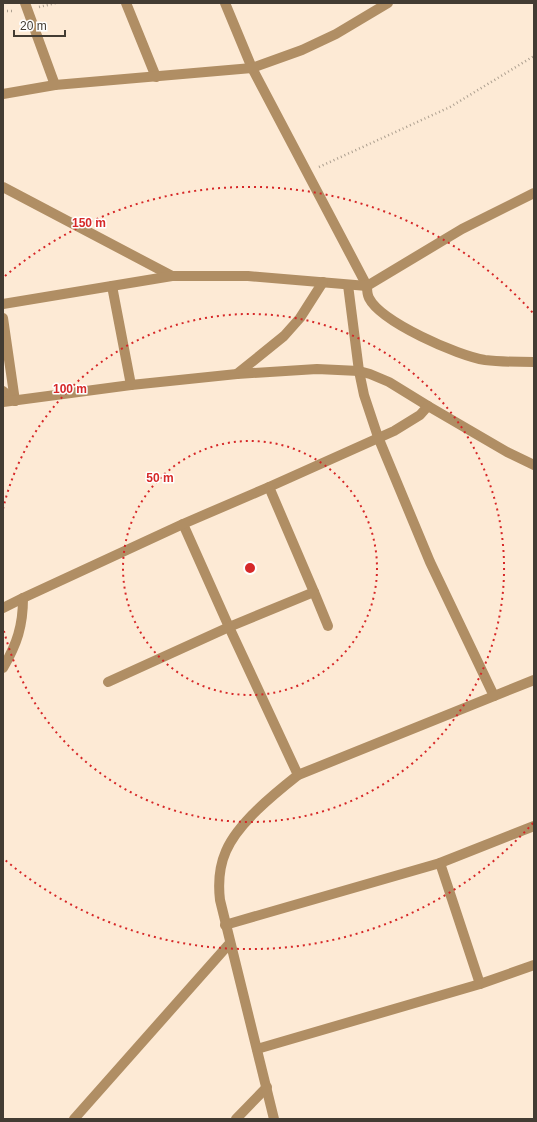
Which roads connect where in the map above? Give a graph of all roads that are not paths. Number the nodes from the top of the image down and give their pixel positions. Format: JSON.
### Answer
{"nodes":[{"id":1,"x":25,"y":3,"type":"edge"},
{"id":2,"x":126,"y":3,"type":"edge"},
{"id":3,"x":225,"y":3,"type":"edge"},
{"id":4,"x":388,"y":3,"type":"edge"},
{"id":5,"x":252,"y":68,"type":"junction"},
{"id":6,"x":156,"y":77,"type":"junction"},
{"id":7,"x":55,"y":85,"type":"junction"},
{"id":8,"x":3,"y":94,"type":"edge"},
{"id":9,"x":3,"y":187,"type":"edge"},
{"id":10,"x":534,"y":193,"type":"edge"},
{"id":11,"x":172,"y":276,"type":"junction"},
{"id":12,"x":323,"y":282,"type":"junction"},
{"id":13,"x":348,"y":285,"type":"junction"},
{"id":14,"x":112,"y":286,"type":"junction"},
{"id":15,"x":367,"y":286,"type":"junction"},
{"id":16,"x":3,"y":304,"type":"edge"},
{"id":17,"x":3,"y":318,"type":"edge"},
{"id":18,"x":534,"y":362,"type":"edge"},
{"id":19,"x":359,"y":371,"type":"junction"},
{"id":20,"x":237,"y":374,"type":"junction"},
{"id":21,"x":131,"y":385,"type":"junction"},
{"id":22,"x":3,"y":391,"type":"edge"},
{"id":23,"x":15,"y":401,"type":"junction"},
{"id":24,"x":3,"y":402,"type":"edge"},
{"id":25,"x":428,"y":406,"type":"junction"},
{"id":26,"x":378,"y":437,"type":"junction"},
{"id":27,"x":534,"y":465,"type":"edge"},
{"id":28,"x":269,"y":487,"type":"junction"},
{"id":29,"x":183,"y":524,"type":"junction"},
{"id":30,"x":314,"y":592,"type":"junction"},
{"id":31,"x":23,"y":598,"type":"junction"},
{"id":32,"x":3,"y":608,"type":"edge"},
{"id":33,"x":328,"y":626,"type":"dead end"},
{"id":34,"x":229,"y":627,"type":"junction"},
{"id":35,"x":3,"y":668,"type":"edge"},
{"id":36,"x":534,"y":680,"type":"edge"},
{"id":37,"x":108,"y":682,"type":"dead end"},
{"id":38,"x":494,"y":696,"type":"junction"},
{"id":39,"x":298,"y":775,"type":"junction"},
{"id":40,"x":534,"y":826,"type":"edge"},
{"id":41,"x":440,"y":863,"type":"junction"},
{"id":42,"x":225,"y":926,"type":"junction"},
{"id":43,"x":230,"y":943,"type":"junction"},
{"id":44,"x":534,"y":965,"type":"edge"},
{"id":45,"x":480,"y":984,"type":"junction"},
{"id":46,"x":257,"y":1048,"type":"junction"},
{"id":47,"x":267,"y":1087,"type":"junction"},
{"id":48,"x":74,"y":1119,"type":"edge"},
{"id":49,"x":236,"y":1119,"type":"edge"},
{"id":50,"x":274,"y":1119,"type":"edge"}],
"edges":[{"from":1,"to":7,"type":"street"},
{"from":2,"to":6,"type":"street"},
{"from":3,"to":5,"type":"street"},
{"from":4,"to":5,"type":"street"},
{"from":5,"to":6,"type":"street"},
{"from":5,"to":15,"type":"street"},
{"from":6,"to":7,"type":"street"},
{"from":7,"to":8,"type":"street"},
{"from":9,"to":11,"type":"street"},
{"from":10,"to":15,"type":"street"},
{"from":11,"to":12,"type":"street"},
{"from":11,"to":14,"type":"street"},
{"from":12,"to":13,"type":"street"},
{"from":12,"to":20,"type":"street"},
{"from":13,"to":15,"type":"street"},
{"from":13,"to":19,"type":"street"},
{"from":14,"to":16,"type":"street"},
{"from":14,"to":21,"type":"street"},
{"from":15,"to":18,"type":"street"},
{"from":17,"to":23,"type":"street"},
{"from":19,"to":20,"type":"street"},
{"from":19,"to":25,"type":"street"},
{"from":19,"to":26,"type":"street"},
{"from":20,"to":21,"type":"street"},
{"from":21,"to":23,"type":"street"},
{"from":22,"to":23,"type":"street"},
{"from":23,"to":24,"type":"street"},
{"from":25,"to":26,"type":"street"},
{"from":25,"to":27,"type":"street"},
{"from":26,"to":28,"type":"street"},
{"from":26,"to":38,"type":"street"},
{"from":28,"to":29,"type":"street"},
{"from":28,"to":30,"type":"street"},
{"from":29,"to":31,"type":"street"},
{"from":29,"to":34,"type":"street"},
{"from":30,"to":33,"type":"street"},
{"from":30,"to":34,"type":"street"},
{"from":31,"to":32,"type":"street"},
{"from":31,"to":35,"type":"street"},
{"from":34,"to":37,"type":"street"},
{"from":34,"to":39,"type":"street"},
{"from":36,"to":38,"type":"street"},
{"from":38,"to":39,"type":"street"},
{"from":39,"to":42,"type":"street"},
{"from":40,"to":41,"type":"street"},
{"from":41,"to":42,"type":"street"},
{"from":41,"to":45,"type":"street"},
{"from":42,"to":43,"type":"street"},
{"from":43,"to":46,"type":"street"},
{"from":43,"to":48,"type":"street"},
{"from":44,"to":45,"type":"street"},
{"from":45,"to":46,"type":"street"},
{"from":46,"to":47,"type":"street"},
{"from":47,"to":49,"type":"street"},
{"from":47,"to":50,"type":"street"}]}
